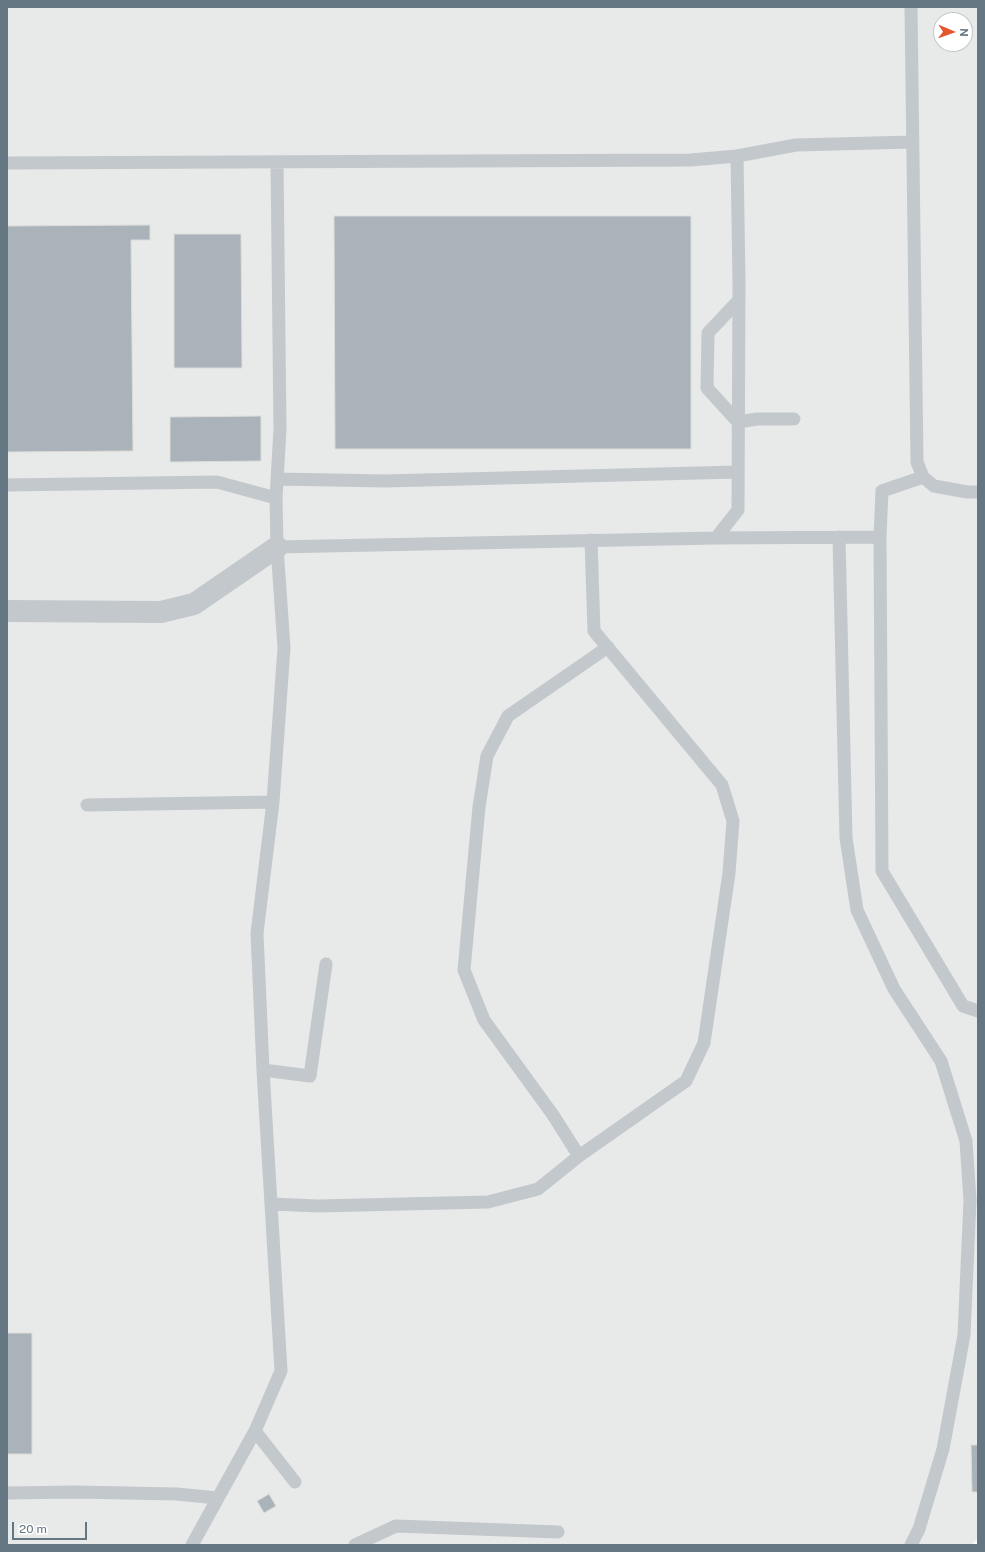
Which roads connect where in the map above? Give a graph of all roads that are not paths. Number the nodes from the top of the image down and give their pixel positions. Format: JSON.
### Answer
{"nodes":[{"id":1,"x":911,"y":7,"type":"edge"},
{"id":2,"x":912,"y":142,"type":"junction"},
{"id":3,"x":737,"y":156,"type":"junction"},
{"id":4,"x":277,"y":162,"type":"junction"},
{"id":5,"x":7,"y":163,"type":"edge"},
{"id":6,"x":739,"y":300,"type":"junction"},
{"id":7,"x":794,"y":419,"type":"dead end"},
{"id":8,"x":738,"y":422,"type":"junction"},
{"id":9,"x":738,"y":472,"type":"junction"},
{"id":10,"x":923,"y":477,"type":"junction"},
{"id":11,"x":277,"y":479,"type":"junction"},
{"id":12,"x":7,"y":485,"type":"edge"},
{"id":13,"x":978,"y":492,"type":"edge"},
{"id":14,"x":276,"y":498,"type":"junction"},
{"id":15,"x":839,"y":537,"type":"junction"},
{"id":16,"x":880,"y":537,"type":"junction"},
{"id":17,"x":716,"y":538,"type":"junction"},
{"id":18,"x":591,"y":540,"type":"junction"},
{"id":19,"x":278,"y":547,"type":"junction"},
{"id":20,"x":7,"y":611,"type":"edge"},
{"id":21,"x":608,"y":647,"type":"junction"},
{"id":22,"x":273,"y":802,"type":"junction"},
{"id":23,"x":87,"y":805,"type":"dead end"},
{"id":24,"x":326,"y":964,"type":"dead end"},
{"id":25,"x":978,"y":1010,"type":"edge"},
{"id":26,"x":263,"y":1070,"type":"junction"},
{"id":27,"x":578,"y":1156,"type":"junction"},
{"id":28,"x":272,"y":1204,"type":"junction"},
{"id":29,"x":255,"y":1431,"type":"junction"},
{"id":30,"x":295,"y":1482,"type":"dead end"},
{"id":31,"x":7,"y":1493,"type":"edge"},
{"id":32,"x":217,"y":1498,"type":"junction"},
{"id":33,"x":558,"y":1532,"type":"dead end"},
{"id":34,"x":192,"y":1545,"type":"edge"},
{"id":35,"x":356,"y":1545,"type":"edge"},
{"id":36,"x":911,"y":1545,"type":"edge"}],
"edges":[{"from":1,"to":2,"type":"lane"},
{"from":2,"to":3,"type":"lane"},
{"from":2,"to":10,"type":"lane"},
{"from":3,"to":4,"type":"lane"},
{"from":3,"to":6,"type":"lane"},
{"from":4,"to":5,"type":"lane"},
{"from":4,"to":11,"type":"lane"},
{"from":6,"to":8,"type":"lane"},
{"from":6,"to":8,"type":"lane"},
{"from":7,"to":8,"type":"lane"},
{"from":8,"to":9,"type":"lane"},
{"from":9,"to":11,"type":"lane"},
{"from":9,"to":17,"type":"lane"},
{"from":10,"to":13,"type":"lane"},
{"from":10,"to":16,"type":"lane"},
{"from":11,"to":14,"type":"lane"},
{"from":12,"to":14,"type":"lane"},
{"from":14,"to":19,"type":"lane"},
{"from":15,"to":16,"type":"lane"},
{"from":15,"to":17,"type":"lane"},
{"from":15,"to":36,"type":"lane"},
{"from":16,"to":25,"type":"lane"},
{"from":17,"to":18,"type":"lane"},
{"from":18,"to":19,"type":"lane"},
{"from":18,"to":21,"type":"lane"},
{"from":19,"to":20,"type":"street"},
{"from":19,"to":22,"type":"lane"},
{"from":21,"to":27,"type":"lane"},
{"from":21,"to":27,"type":"lane"},
{"from":22,"to":23,"type":"lane"},
{"from":22,"to":26,"type":"lane"},
{"from":24,"to":26,"type":"lane"},
{"from":26,"to":28,"type":"lane"},
{"from":27,"to":28,"type":"lane"},
{"from":28,"to":29,"type":"lane"},
{"from":29,"to":30,"type":"lane"},
{"from":29,"to":32,"type":"lane"},
{"from":31,"to":32,"type":"lane"},
{"from":32,"to":34,"type":"lane"},
{"from":33,"to":35,"type":"lane"}]}
